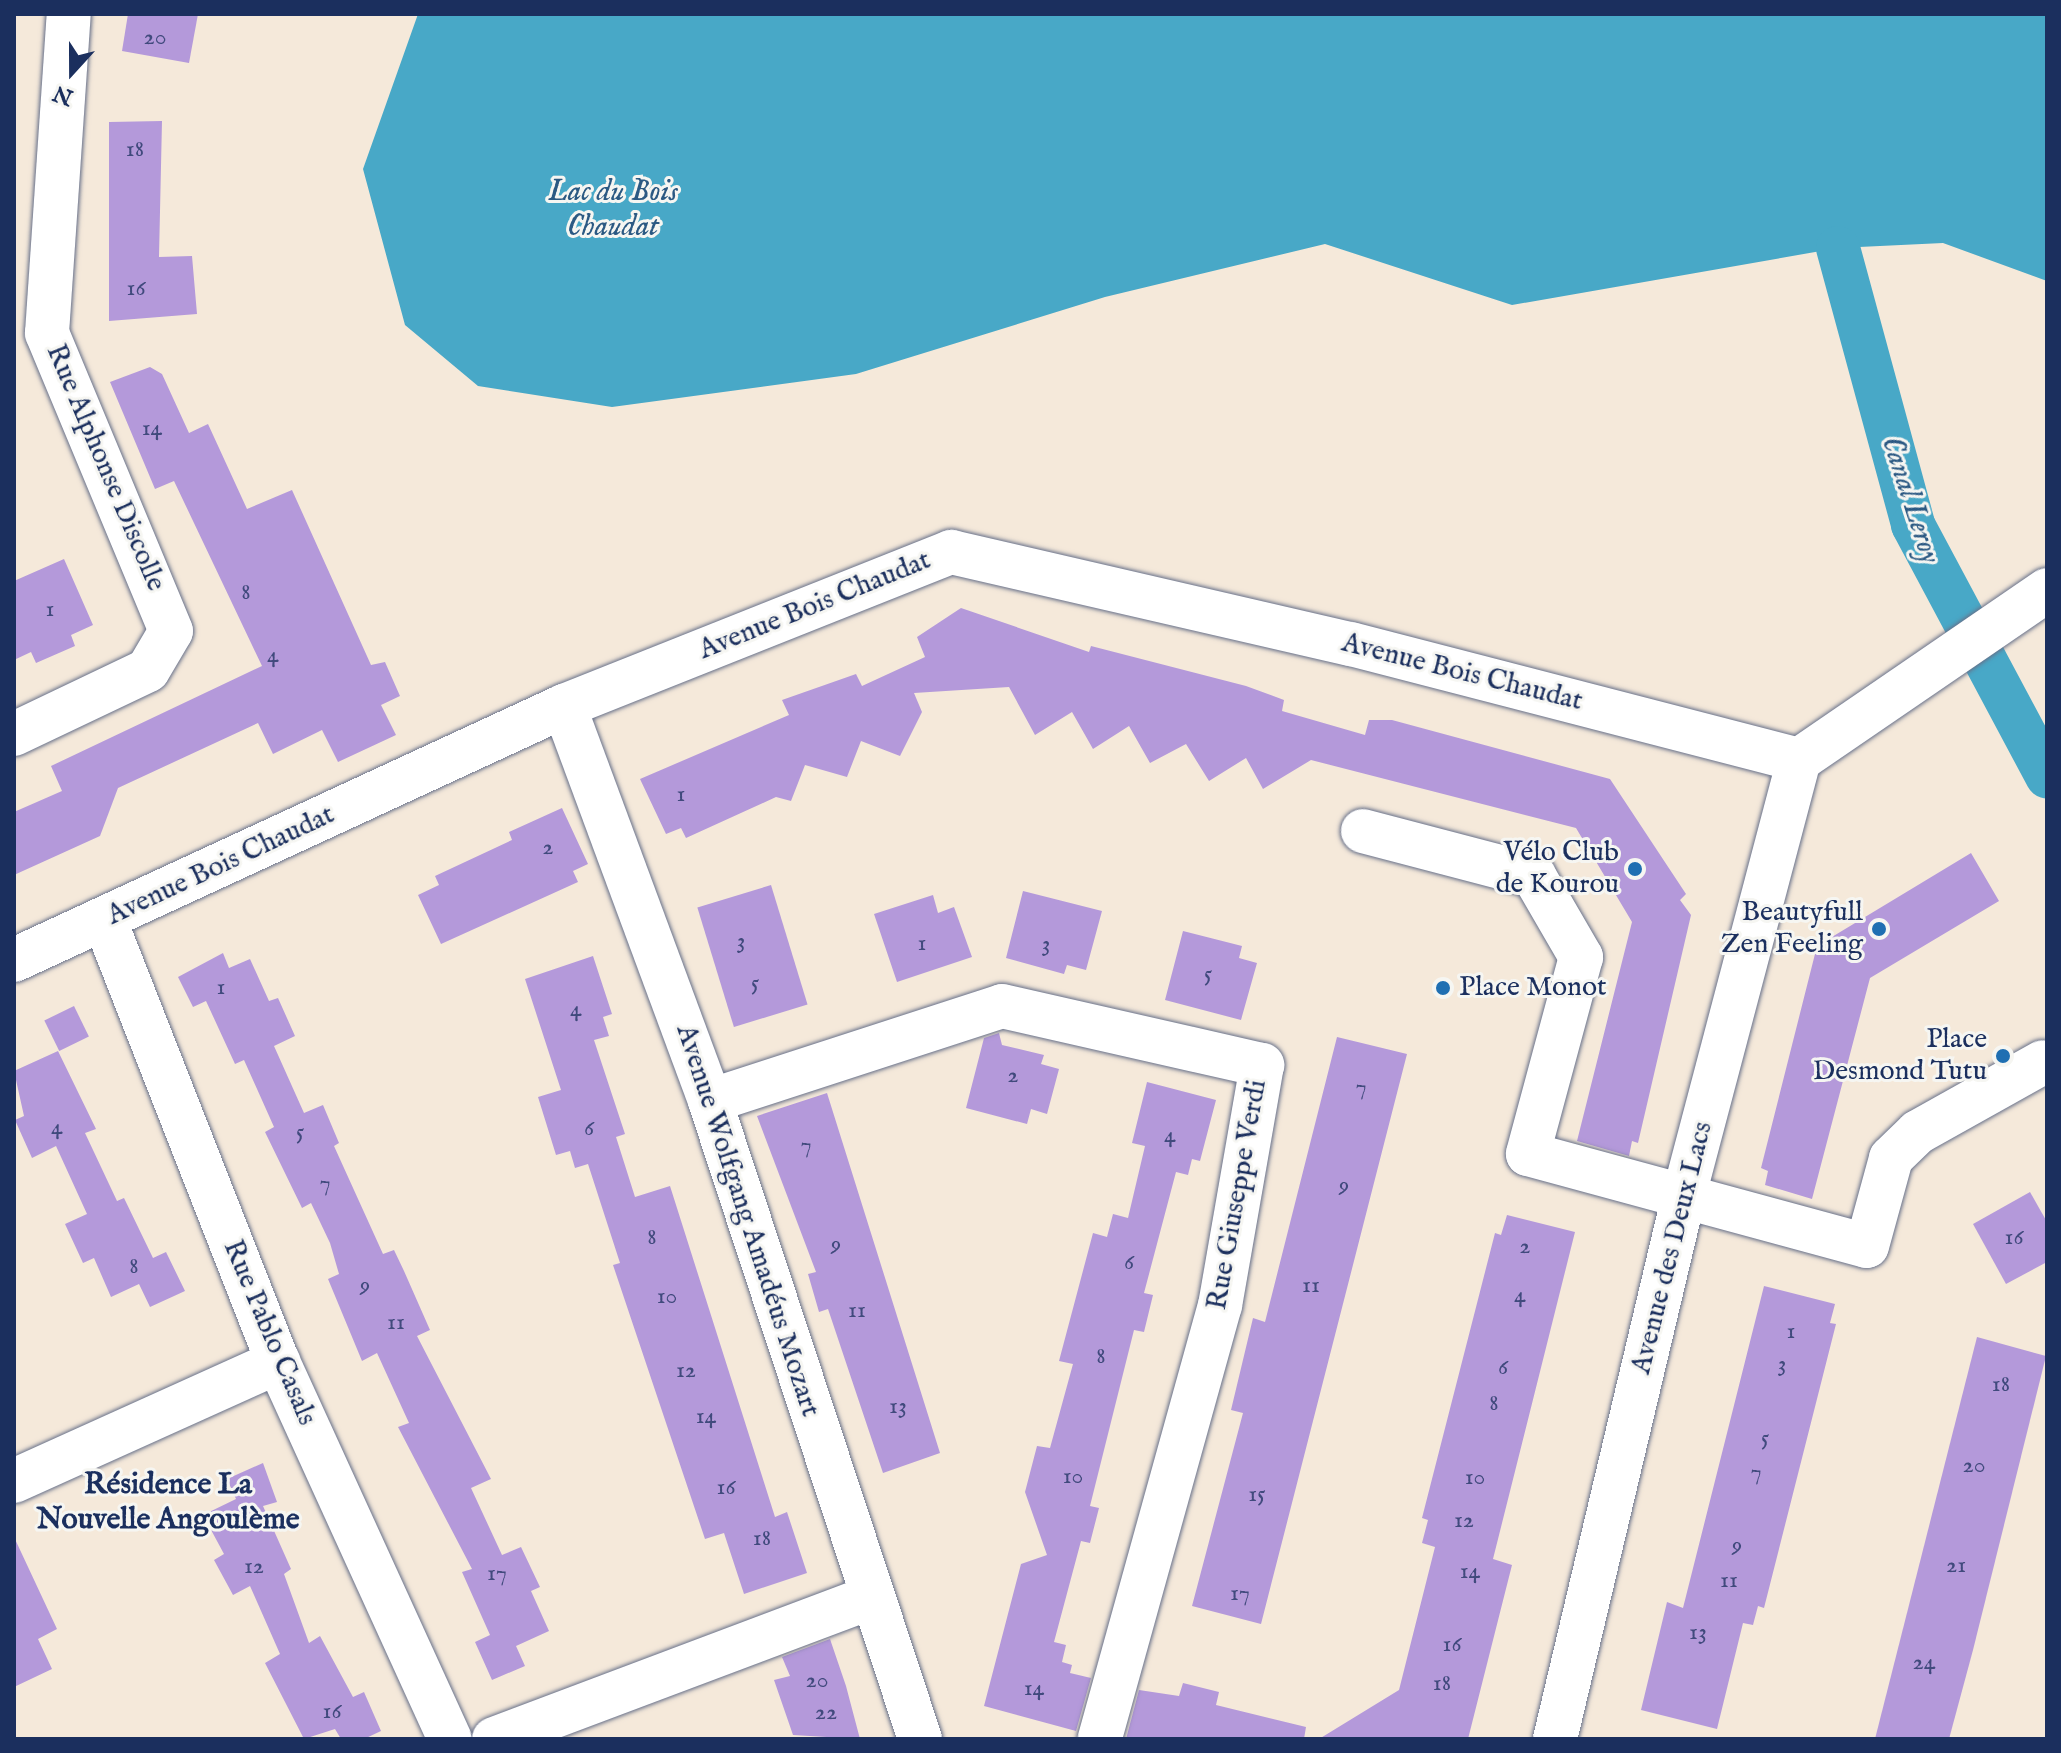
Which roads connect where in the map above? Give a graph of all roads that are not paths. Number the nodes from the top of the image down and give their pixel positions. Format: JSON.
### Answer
{"nodes":[{"id":1,"x":69,"y":14,"type":"edge"},
{"id":2,"x":2047,"y":591,"type":"edge"},
{"id":3,"x":564,"y":706,"type":"junction"},
{"id":4,"x":14,"y":734,"type":"edge"},
{"id":5,"x":1799,"y":760,"type":"junction"},
{"id":6,"x":1363,"y":831,"type":"dead end"},
{"id":7,"x":105,"y":921,"type":"junction"},
{"id":8,"x":14,"y":960,"type":"edge"},
{"id":9,"x":2043,"y":1062,"type":"dead end"},
{"id":10,"x":710,"y":1101,"type":"junction"},
{"id":11,"x":1684,"y":1195,"type":"junction"},
{"id":12,"x":278,"y":1362,"type":"junction"},
{"id":13,"x":14,"y":1481,"type":"edge"},
{"id":14,"x":871,"y":1597,"type":"junction"},
{"id":15,"x":450,"y":1739,"type":"edge"},
{"id":16,"x":494,"y":1739,"type":"edge"},
{"id":17,"x":920,"y":1739,"type":"edge"},
{"id":18,"x":1100,"y":1739,"type":"edge"},
{"id":19,"x":1555,"y":1739,"type":"edge"}],
"edges":[{"from":1,"to":4,"type":"street","name":"Rue Alphonse Discolle"},
{"from":2,"to":5,"type":"street"},
{"from":3,"to":5,"type":"street","name":"Avenue Bois Chaudat"},
{"from":3,"to":7,"type":"street","name":"Avenue Bois Chaudat"},
{"from":3,"to":10,"type":"street","name":"Avenue Wolfgang Amadéus Mozart"},
{"from":5,"to":11,"type":"street","name":"Avenue des Deux Lacs"},
{"from":6,"to":11,"type":"street"},
{"from":7,"to":8,"type":"street","name":"Avenue Bois Chaudat"},
{"from":7,"to":12,"type":"street","name":"Rue Pablo Casals"},
{"from":9,"to":11,"type":"street"},
{"from":10,"to":14,"type":"street","name":"Avenue Wolfgang Amadéus Mozart"},
{"from":10,"to":18,"type":"street","name":"Rue Giuseppe Verdi"},
{"from":11,"to":19,"type":"street","name":"Avenue des Deux Lacs"},
{"from":12,"to":13,"type":"street"},
{"from":12,"to":15,"type":"street","name":"Rue Pablo Casals"},
{"from":14,"to":16,"type":"street"},
{"from":14,"to":17,"type":"street","name":"Avenue Wolfgang Amadéus Mozart"}]}
